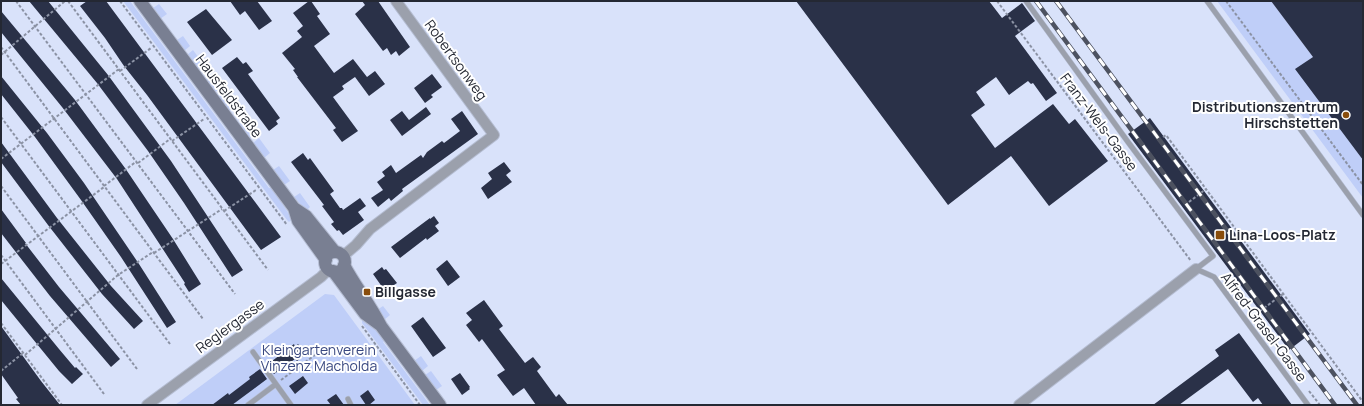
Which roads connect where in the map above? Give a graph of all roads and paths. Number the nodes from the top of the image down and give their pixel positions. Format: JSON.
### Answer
{"nodes":[{"id":1,"x":16,"y":1,"type":"edge"},
{"id":2,"x":68,"y":1,"type":"edge"},
{"id":3,"x":120,"y":1,"type":"edge"},
{"id":4,"x":140,"y":1,"type":"edge"},
{"id":5,"x":396,"y":1,"type":"edge"},
{"id":6,"x":997,"y":1,"type":"edge"},
{"id":7,"x":1026,"y":1,"type":"edge"},
{"id":8,"x":1207,"y":1,"type":"edge"},
{"id":9,"x":1226,"y":1,"type":"edge"},
{"id":10,"x":36,"y":26,"type":"junction"},
{"id":11,"x":1,"y":47,"type":"edge"},
{"id":12,"x":151,"y":48,"type":"dead end"},
{"id":13,"x":5,"y":52,"type":"junction"},
{"id":14,"x":1,"y":55,"type":"edge"},
{"id":15,"x":119,"y":70,"type":"junction"},
{"id":16,"x":87,"y":94,"type":"junction"},
{"id":17,"x":1,"y":117,"type":"edge"},
{"id":18,"x":54,"y":119,"type":"junction"},
{"id":19,"x":204,"y":119,"type":"dead end"},
{"id":20,"x":1164,"y":137,"type":"dead end"},
{"id":21,"x":171,"y":140,"type":"junction"},
{"id":22,"x":22,"y":145,"type":"junction"},
{"id":23,"x":1,"y":159,"type":"edge"},
{"id":24,"x":137,"y":162,"type":"junction"},
{"id":25,"x":1,"y":186,"type":"edge"},
{"id":26,"x":104,"y":186,"type":"junction"},
{"id":27,"x":1363,"y":186,"type":"edge"},
{"id":28,"x":1206,"y":189,"type":"junction"},
{"id":29,"x":256,"y":190,"type":"dead end"},
{"id":30,"x":223,"y":210,"type":"junction"},
{"id":31,"x":1178,"y":210,"type":"junction"},
{"id":32,"x":71,"y":211,"type":"junction"},
{"id":33,"x":1363,"y":215,"type":"edge"},
{"id":34,"x":291,"y":230,"type":"dead end"},
{"id":35,"x":188,"y":231,"type":"junction"},
{"id":36,"x":38,"y":236,"type":"junction"},
{"id":37,"x":153,"y":253,"type":"junction"},
{"id":38,"x":1,"y":255,"type":"edge"},
{"id":39,"x":1186,"y":255,"type":"dead end"},
{"id":40,"x":6,"y":261,"type":"junction"},
{"id":41,"x":335,"y":262,"type":"junction"},
{"id":42,"x":1,"y":264,"type":"edge"},
{"id":43,"x":1196,"y":269,"type":"junction"},
{"id":44,"x":268,"y":270,"type":"dead end"},
{"id":45,"x":118,"y":275,"type":"junction"},
{"id":46,"x":235,"y":294,"type":"dead end"},
{"id":47,"x":1283,"y":294,"type":"junction"},
{"id":48,"x":87,"y":302,"type":"junction"},
{"id":49,"x":1256,"y":314,"type":"dead end"},
{"id":50,"x":203,"y":319,"type":"dead end"},
{"id":51,"x":1,"y":323,"type":"edge"},
{"id":52,"x":360,"y":323,"type":"dead end"},
{"id":53,"x":56,"y":328,"type":"junction"},
{"id":54,"x":170,"y":344,"type":"dead end"},
{"id":55,"x":323,"y":349,"type":"dead end"},
{"id":56,"x":253,"y":352,"type":"dead end"},
{"id":57,"x":24,"y":354,"type":"junction"},
{"id":58,"x":137,"y":369,"type":"dead end"},
{"id":59,"x":1,"y":372,"type":"edge"},
{"id":60,"x":276,"y":384,"type":"junction"},
{"id":61,"x":1310,"y":392,"type":"dead end"},
{"id":62,"x":104,"y":394,"type":"dead end"},
{"id":63,"x":348,"y":399,"type":"dead end"},
{"id":64,"x":1363,"y":402,"type":"edge"},
{"id":65,"x":62,"y":405,"type":"edge"},
{"id":66,"x":147,"y":405,"type":"edge"},
{"id":67,"x":248,"y":405,"type":"edge"},
{"id":68,"x":291,"y":405,"type":"edge"},
{"id":69,"x":351,"y":405,"type":"edge"},
{"id":70,"x":420,"y":405,"type":"edge"},
{"id":71,"x":440,"y":405,"type":"edge"},
{"id":72,"x":1019,"y":405,"type":"edge"},
{"id":73,"x":1308,"y":405,"type":"edge"},
{"id":74,"x":1320,"y":405,"type":"edge"}],
"edges":[{"from":1,"to":10,"type":"path"},
{"from":2,"to":10,"type":"path"},
{"from":2,"to":15,"type":"path"},
{"from":3,"to":34,"type":"path"},
{"from":4,"to":41,"type":"street","name":"Hausfeldstraße"},
{"from":5,"to":41,"type":"street","name":"Robertsonweg"},
{"from":6,"to":39,"type":"path","name":"Franz-Wels-Gasse"},
{"from":7,"to":31,"type":"lane"},
{"from":8,"to":33,"type":"lane"},
{"from":9,"to":27,"type":"path"},
{"from":10,"to":13,"type":"path"},
{"from":10,"to":16,"type":"path"},
{"from":11,"to":13,"type":"path"},
{"from":12,"to":15,"type":"path"},
{"from":13,"to":14,"type":"path"},
{"from":13,"to":18,"type":"path"},
{"from":15,"to":16,"type":"path"},
{"from":15,"to":21,"type":"path"},
{"from":16,"to":18,"type":"path"},
{"from":16,"to":24,"type":"path"},
{"from":17,"to":22,"type":"path"},
{"from":18,"to":22,"type":"path"},
{"from":18,"to":26,"type":"path"},
{"from":19,"to":21,"type":"path"},
{"from":20,"to":28,"type":"path"},
{"from":21,"to":24,"type":"path"},
{"from":21,"to":30,"type":"path"},
{"from":22,"to":23,"type":"path"},
{"from":22,"to":32,"type":"path"},
{"from":24,"to":26,"type":"path"},
{"from":24,"to":35,"type":"path"},
{"from":25,"to":36,"type":"path"},
{"from":26,"to":32,"type":"path"},
{"from":26,"to":37,"type":"path"},
{"from":28,"to":31,"type":"path"},
{"from":28,"to":47,"type":"path"},
{"from":29,"to":30,"type":"path"},
{"from":30,"to":35,"type":"path"},
{"from":30,"to":44,"type":"path"},
{"from":31,"to":43,"type":"lane"},
{"from":32,"to":36,"type":"path"},
{"from":32,"to":45,"type":"path"},
{"from":35,"to":37,"type":"path"},
{"from":35,"to":46,"type":"path"},
{"from":36,"to":40,"type":"path"},
{"from":36,"to":48,"type":"path"},
{"from":37,"to":45,"type":"path"},
{"from":37,"to":50,"type":"path"},
{"from":38,"to":40,"type":"path"},
{"from":40,"to":42,"type":"path"},
{"from":40,"to":53,"type":"path"},
{"from":41,"to":66,"type":"street","name":"Reglergasse"},
{"from":41,"to":71,"type":"street","name":"Hausfeldstraße"},
{"from":43,"to":72,"type":"street"},
{"from":43,"to":73,"type":"lane","name":"Alfred-Grasel-Gasse"},
{"from":45,"to":48,"type":"path"},
{"from":45,"to":54,"type":"path"},
{"from":47,"to":49,"type":"path"},
{"from":47,"to":64,"type":"path"},
{"from":48,"to":53,"type":"path"},
{"from":48,"to":58,"type":"path"},
{"from":51,"to":57,"type":"path"},
{"from":52,"to":70,"type":"path"},
{"from":53,"to":57,"type":"path"},
{"from":53,"to":62,"type":"path"},
{"from":55,"to":60,"type":"path"},
{"from":56,"to":60,"type":"lane"},
{"from":57,"to":59,"type":"path"},
{"from":57,"to":65,"type":"path"},
{"from":60,"to":67,"type":"lane"},
{"from":60,"to":68,"type":"lane"},
{"from":61,"to":74,"type":"path"},
{"from":63,"to":69,"type":"lane"}]}
